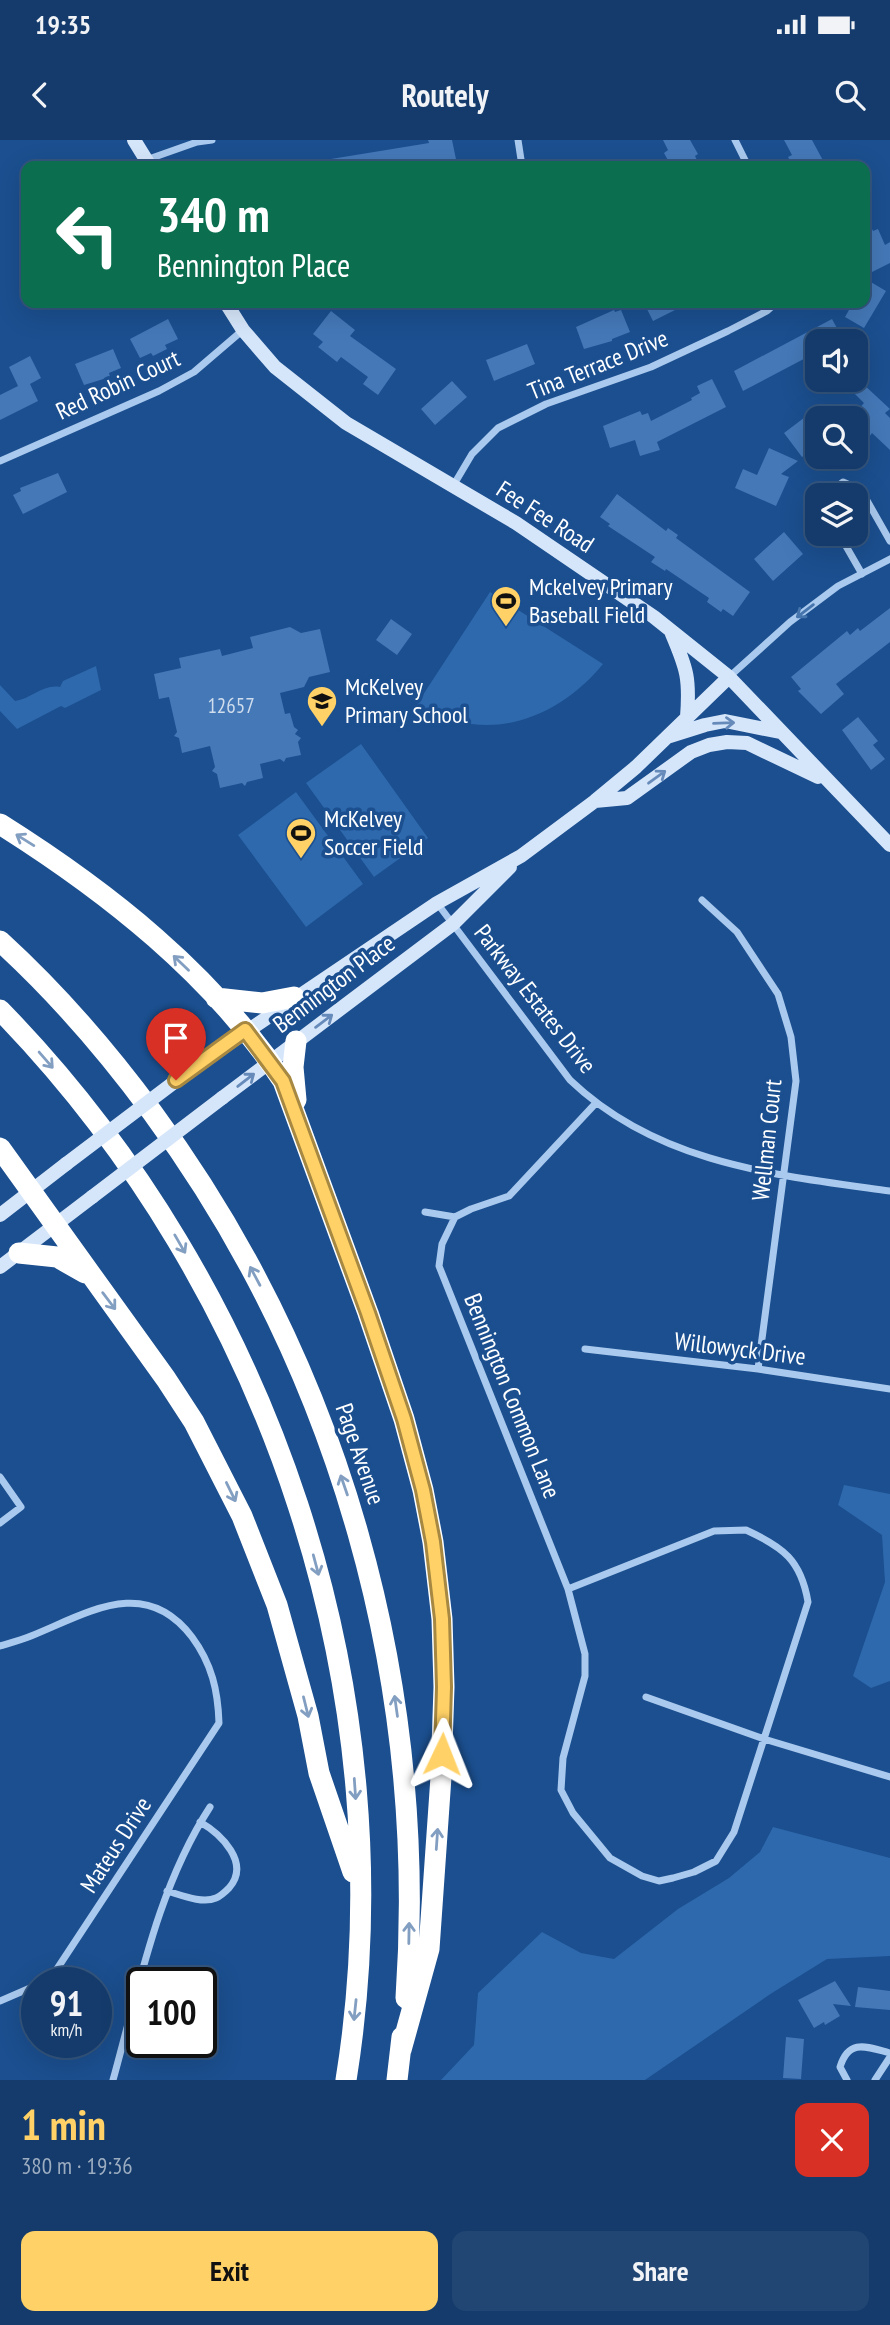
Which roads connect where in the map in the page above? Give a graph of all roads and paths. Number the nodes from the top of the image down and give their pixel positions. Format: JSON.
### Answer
{"nodes":[{"id":1,"x":134,"y":140,"type":"edge"},
{"id":2,"x":212,"y":140,"type":"edge"},
{"id":3,"x":518,"y":140,"type":"edge"},
{"id":4,"x":735,"y":140,"type":"edge"},
{"id":5,"x":147,"y":161,"type":"edge"},
{"id":6,"x":153,"y":161,"type":"edge"},
{"id":7,"x":521,"y":161,"type":"edge"},
{"id":8,"x":746,"y":161,"type":"edge"},
{"id":9,"x":229,"y":308,"type":"edge"},
{"id":10,"x":770,"y":308,"type":"edge"},
{"id":11,"x":243,"y":330,"type":"junction"},
{"id":12,"x":0,"y":461,"type":"edge"},
{"id":13,"x":453,"y":486,"type":"junction"},
{"id":14,"x":868,"y":502,"type":"edge"},
{"id":15,"x":890,"y":541,"type":"edge"},
{"id":16,"x":846,"y":546,"type":"edge"},
{"id":17,"x":890,"y":559,"type":"edge"},
{"id":18,"x":862,"y":574,"type":"junction"},
{"id":19,"x":670,"y":630,"type":"junction"},
{"id":20,"x":729,"y":677,"type":"junction"},
{"id":21,"x":687,"y":717,"type":"junction"},
{"id":22,"x":781,"y":732,"type":"junction"},
{"id":23,"x":667,"y":737,"type":"junction"},
{"id":24,"x":828,"y":783,"type":"junction"},
{"id":25,"x":596,"y":801,"type":"junction"},
{"id":26,"x":0,"y":824,"type":"edge"},
{"id":27,"x":890,"y":845,"type":"edge"},
{"id":28,"x":521,"y":856,"type":"junction"},
{"id":29,"x":702,"y":901,"type":"dead end"},
{"id":30,"x":437,"y":903,"type":"junction"},
{"id":31,"x":453,"y":924,"type":"junction"},
{"id":32,"x":0,"y":941,"type":"edge"},
{"id":33,"x":294,"y":997,"type":"junction"},
{"id":34,"x":216,"y":998,"type":"junction"},
{"id":35,"x":0,"y":1010,"type":"edge"},
{"id":36,"x":245,"y":1030,"type":"junction"},
{"id":37,"x":296,"y":1041,"type":"junction"},
{"id":38,"x":269,"y":1062,"type":"junction"},
{"id":39,"x":595,"y":1104,"type":"junction"},
{"id":40,"x":299,"y":1122,"type":"junction"},
{"id":41,"x":0,"y":1148,"type":"edge"},
{"id":42,"x":784,"y":1177,"type":"junction"},
{"id":43,"x":31,"y":1190,"type":"junction"},
{"id":44,"x":890,"y":1191,"type":"edge"},
{"id":45,"x":425,"y":1212,"type":"dead end"},
{"id":46,"x":0,"y":1215,"type":"edge"},
{"id":47,"x":455,"y":1217,"type":"junction"},
{"id":48,"x":56,"y":1225,"type":"junction"},
{"id":49,"x":19,"y":1253,"type":"junction"},
{"id":50,"x":0,"y":1267,"type":"edge"},
{"id":51,"x":93,"y":1278,"type":"junction"},
{"id":52,"x":585,"y":1349,"type":"dead end"},
{"id":53,"x":758,"y":1369,"type":"junction"},
{"id":54,"x":890,"y":1389,"type":"edge"},
{"id":55,"x":0,"y":1477,"type":"edge"},
{"id":56,"x":0,"y":1523,"type":"edge"},
{"id":57,"x":568,"y":1589,"type":"junction"},
{"id":58,"x":0,"y":1646,"type":"edge"},
{"id":59,"x":646,"y":1697,"type":"dead end"},
{"id":60,"x":764,"y":1738,"type":"junction"},
{"id":61,"x":890,"y":1777,"type":"edge"},
{"id":62,"x":209,"y":1807,"type":"dead end"},
{"id":63,"x":200,"y":1822,"type":"junction"},
{"id":64,"x":167,"y":1891,"type":"junction"},
{"id":65,"x":361,"y":1893,"type":"junction"},
{"id":66,"x":59,"y":1967,"type":"edge"},
{"id":67,"x":21,"y":1992,"type":"edge"},
{"id":68,"x":0,"y":2001,"type":"edge"},
{"id":69,"x":401,"y":2050,"type":"junction"},
{"id":70,"x":890,"y":2055,"type":"edge"},
{"id":71,"x":113,"y":2080,"type":"edge"},
{"id":72,"x":346,"y":2080,"type":"edge"},
{"id":73,"x":397,"y":2080,"type":"edge"},
{"id":74,"x":847,"y":2080,"type":"edge"},
{"id":75,"x":875,"y":2080,"type":"edge"}],
"edges":[{"from":1,"to":5,"type":"main road"},
{"from":2,"to":6,"type":"street"},
{"from":3,"to":7,"type":"street"},
{"from":4,"to":8,"type":"street"},
{"from":9,"to":11,"type":"main road","name":"Fee Fee Road"},
{"from":10,"to":13,"type":"street","name":"Tina Terrace Drive"},
{"from":11,"to":12,"type":"street","name":"Red Robin Court"},
{"from":11,"to":13,"type":"main road","name":"Fee Fee Road"},
{"from":13,"to":19,"type":"main road","name":"Fee Fee Road"},
{"from":14,"to":15,"type":"street"},
{"from":16,"to":18,"type":"street"},
{"from":17,"to":18,"type":"street"},
{"from":18,"to":20,"type":"street","one_way":true},
{"from":19,"to":20,"type":"main road","name":"Fee Fee Road"},
{"from":19,"to":21,"type":"main road"},
{"from":20,"to":21,"type":"main road","name":"Bennington Place"},
{"from":20,"to":22,"type":"main road","name":"Fee Fee Road"},
{"from":21,"to":23,"type":"main road","name":"Bennington Place"},
{"from":23,"to":22,"type":"main road","one_way":true},
{"from":22,"to":24,"type":"main road","name":"Fee Fee Road"},
{"from":23,"to":25,"type":"main road","name":"Bennington Place"},
{"from":25,"to":24,"type":"main road","one_way":true},
{"from":24,"to":27,"type":"main road","name":"Fee Fee Road"},
{"from":25,"to":28,"type":"main road","name":"Bennington Place"},
{"from":34,"to":26,"type":"highway","one_way":true},
{"from":28,"to":30,"type":"main road","name":"Bennington Place"},
{"from":28,"to":31,"type":"main road","name":"Bennington Place"},
{"from":29,"to":42,"type":"street","name":"Wellman Court"},
{"from":30,"to":31,"type":"street","name":"Parkway Estates Drive"},
{"from":30,"to":33,"type":"main road","name":"Bennington Place"},
{"from":37,"to":31,"type":"main road","name":"Bennington Place","one_way":true},
{"from":31,"to":39,"type":"street","name":"Parkway Estates Drive"},
{"from":69,"to":32,"type":"highway","name":"Page Avenue","one_way":true},
{"from":33,"to":34,"type":"highway"},
{"from":33,"to":36,"type":"main road","name":"Bennington Place"},
{"from":34,"to":36,"type":"highway"},
{"from":35,"to":65,"type":"highway","one_way":true},
{"from":36,"to":38,"type":"highway"},
{"from":36,"to":43,"type":"main road","name":"Bennington Place","bridge":true},
{"from":37,"to":38,"type":"main road","name":"Bennington Place"},
{"from":37,"to":40,"type":"highway"},
{"from":38,"to":40,"type":"highway"},
{"from":48,"to":38,"type":"main road","name":"Bennington Place","one_way":true,"bridge":true},
{"from":39,"to":42,"type":"street","name":"Parkway Estates Drive"},
{"from":39,"to":47,"type":"street"},
{"from":69,"to":40,"type":"highway","one_way":true},
{"from":41,"to":43,"type":"highway"},
{"from":42,"to":44,"type":"street","name":"Parkway Estates Drive"},
{"from":42,"to":53,"type":"street","name":"Wellman Court"},
{"from":43,"to":46,"type":"main road","name":"Bennington Place"},
{"from":43,"to":48,"type":"highway"},
{"from":45,"to":47,"type":"street"},
{"from":47,"to":57,"type":"street","name":"Bennington Common Lane"},
{"from":48,"to":49,"type":"main road","name":"Bennington Place"},
{"from":48,"to":51,"type":"highway"},
{"from":49,"to":50,"type":"main road","name":"Bennington Place"},
{"from":49,"to":51,"type":"highway"},
{"from":51,"to":65,"type":"highway","one_way":true},
{"from":52,"to":53,"type":"street","name":"Willowyck Drive"},
{"from":53,"to":54,"type":"street","name":"Willowyck Drive"},
{"from":55,"to":56,"type":"street"},
{"from":57,"to":60,"type":"street","name":"Bennington Common Lane"},
{"from":57,"to":60,"type":"street","name":"Bennington Common Lane"},
{"from":58,"to":66,"type":"street","name":"Mateus Drive"},
{"from":59,"to":60,"type":"street"},
{"from":60,"to":61,"type":"street"},
{"from":62,"to":63,"type":"street"},
{"from":63,"to":64,"type":"street"},
{"from":63,"to":64,"type":"street"},
{"from":64,"to":71,"type":"street"},
{"from":65,"to":72,"type":"highway","one_way":true},
{"from":67,"to":68,"type":"street","name":"Mateus Drive"},
{"from":69,"to":73,"type":"highway","name":"Page Avenue"},
{"from":70,"to":74,"type":"street"},
{"from":70,"to":75,"type":"street"}]}
